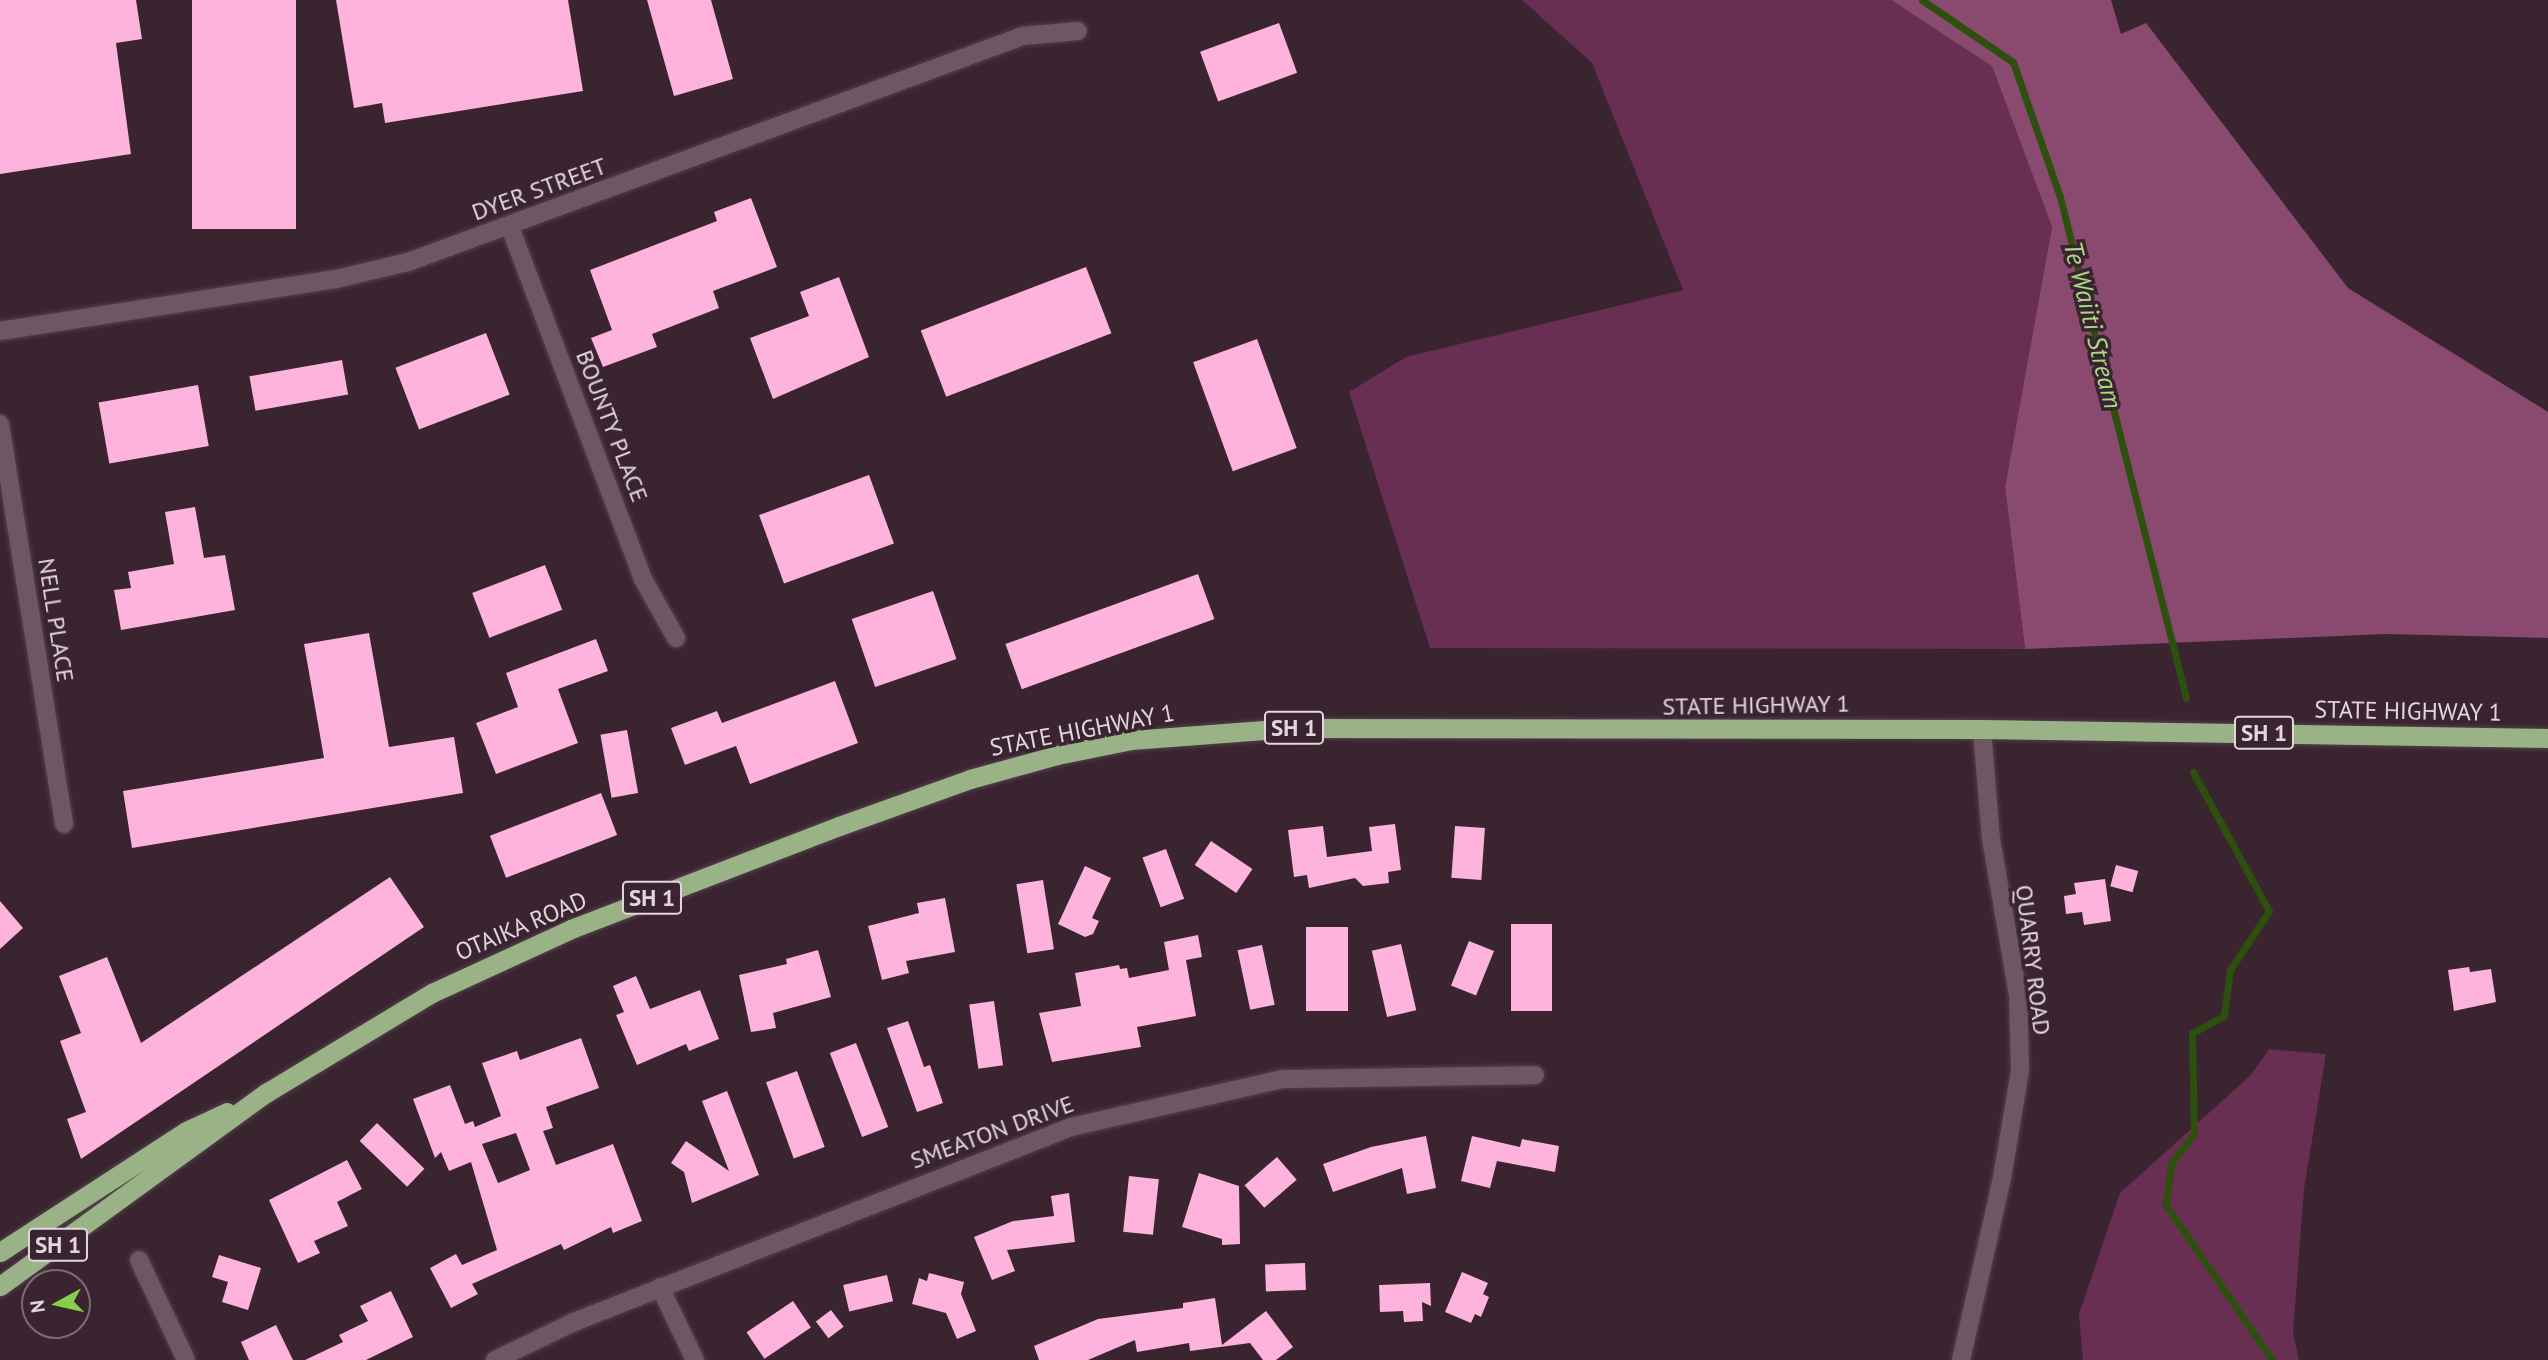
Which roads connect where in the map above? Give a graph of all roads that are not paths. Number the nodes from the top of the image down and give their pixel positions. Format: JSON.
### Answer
{"nodes":[{"id":1,"x":1078,"y":31,"type":"dead end"},
{"id":2,"x":510,"y":226,"type":"junction"},
{"id":3,"x":0,"y":331,"type":"edge"},
{"id":4,"x":0,"y":424,"type":"edge"},
{"id":5,"x":676,"y":638,"type":"dead end"},
{"id":6,"x":1982,"y":729,"type":"junction"},
{"id":7,"x":2548,"y":738,"type":"edge"},
{"id":8,"x":970,"y":779,"type":"joint"},
{"id":9,"x":64,"y":824,"type":"dead end"},
{"id":10,"x":1535,"y":1075,"type":"dead end"},
{"id":11,"x":266,"y":1093,"type":"junction"},
{"id":12,"x":0,"y":1252,"type":"edge"},
{"id":13,"x":139,"y":1259,"type":"dead end"},
{"id":14,"x":0,"y":1286,"type":"edge"},
{"id":15,"x":660,"y":1287,"type":"junction"},
{"id":16,"x":186,"y":1360,"type":"edge"},
{"id":17,"x":495,"y":1360,"type":"edge"},
{"id":18,"x":695,"y":1360,"type":"edge"},
{"id":19,"x":1961,"y":1360,"type":"edge"}],
"edges":[{"from":1,"to":2,"type":"street","name":"DYER STREET"},
{"from":2,"to":3,"type":"street","name":"DYER STREET"},
{"from":2,"to":5,"type":"street","name":"BOUNTY PLACE"},
{"from":4,"to":9,"type":"street","name":"NELL PLACE"},
{"from":6,"to":7,"type":"highway","name":"STATE HIGHWAY 1","number":"SH 1"},
{"from":6,"to":8,"type":"highway","name":"STATE HIGHWAY 1","number":"SH 1"},
{"from":6,"to":19,"type":"street","name":"QUARRY ROAD"},
{"from":8,"to":11,"type":"highway","name":"OTAIKA ROAD","number":"SH 1"},
{"from":10,"to":15,"type":"street","name":"SMEATON DRIVE"},
{"from":11,"to":12,"type":"highway","name":"OTAIKA ROAD","number":"SH 1"},
{"from":11,"to":14,"type":"highway","name":"OTAIKA ROAD","number":"SH 1"},
{"from":13,"to":16,"type":"street"},
{"from":15,"to":17,"type":"street","name":"SMEATON DRIVE"},
{"from":15,"to":18,"type":"street"}]}
